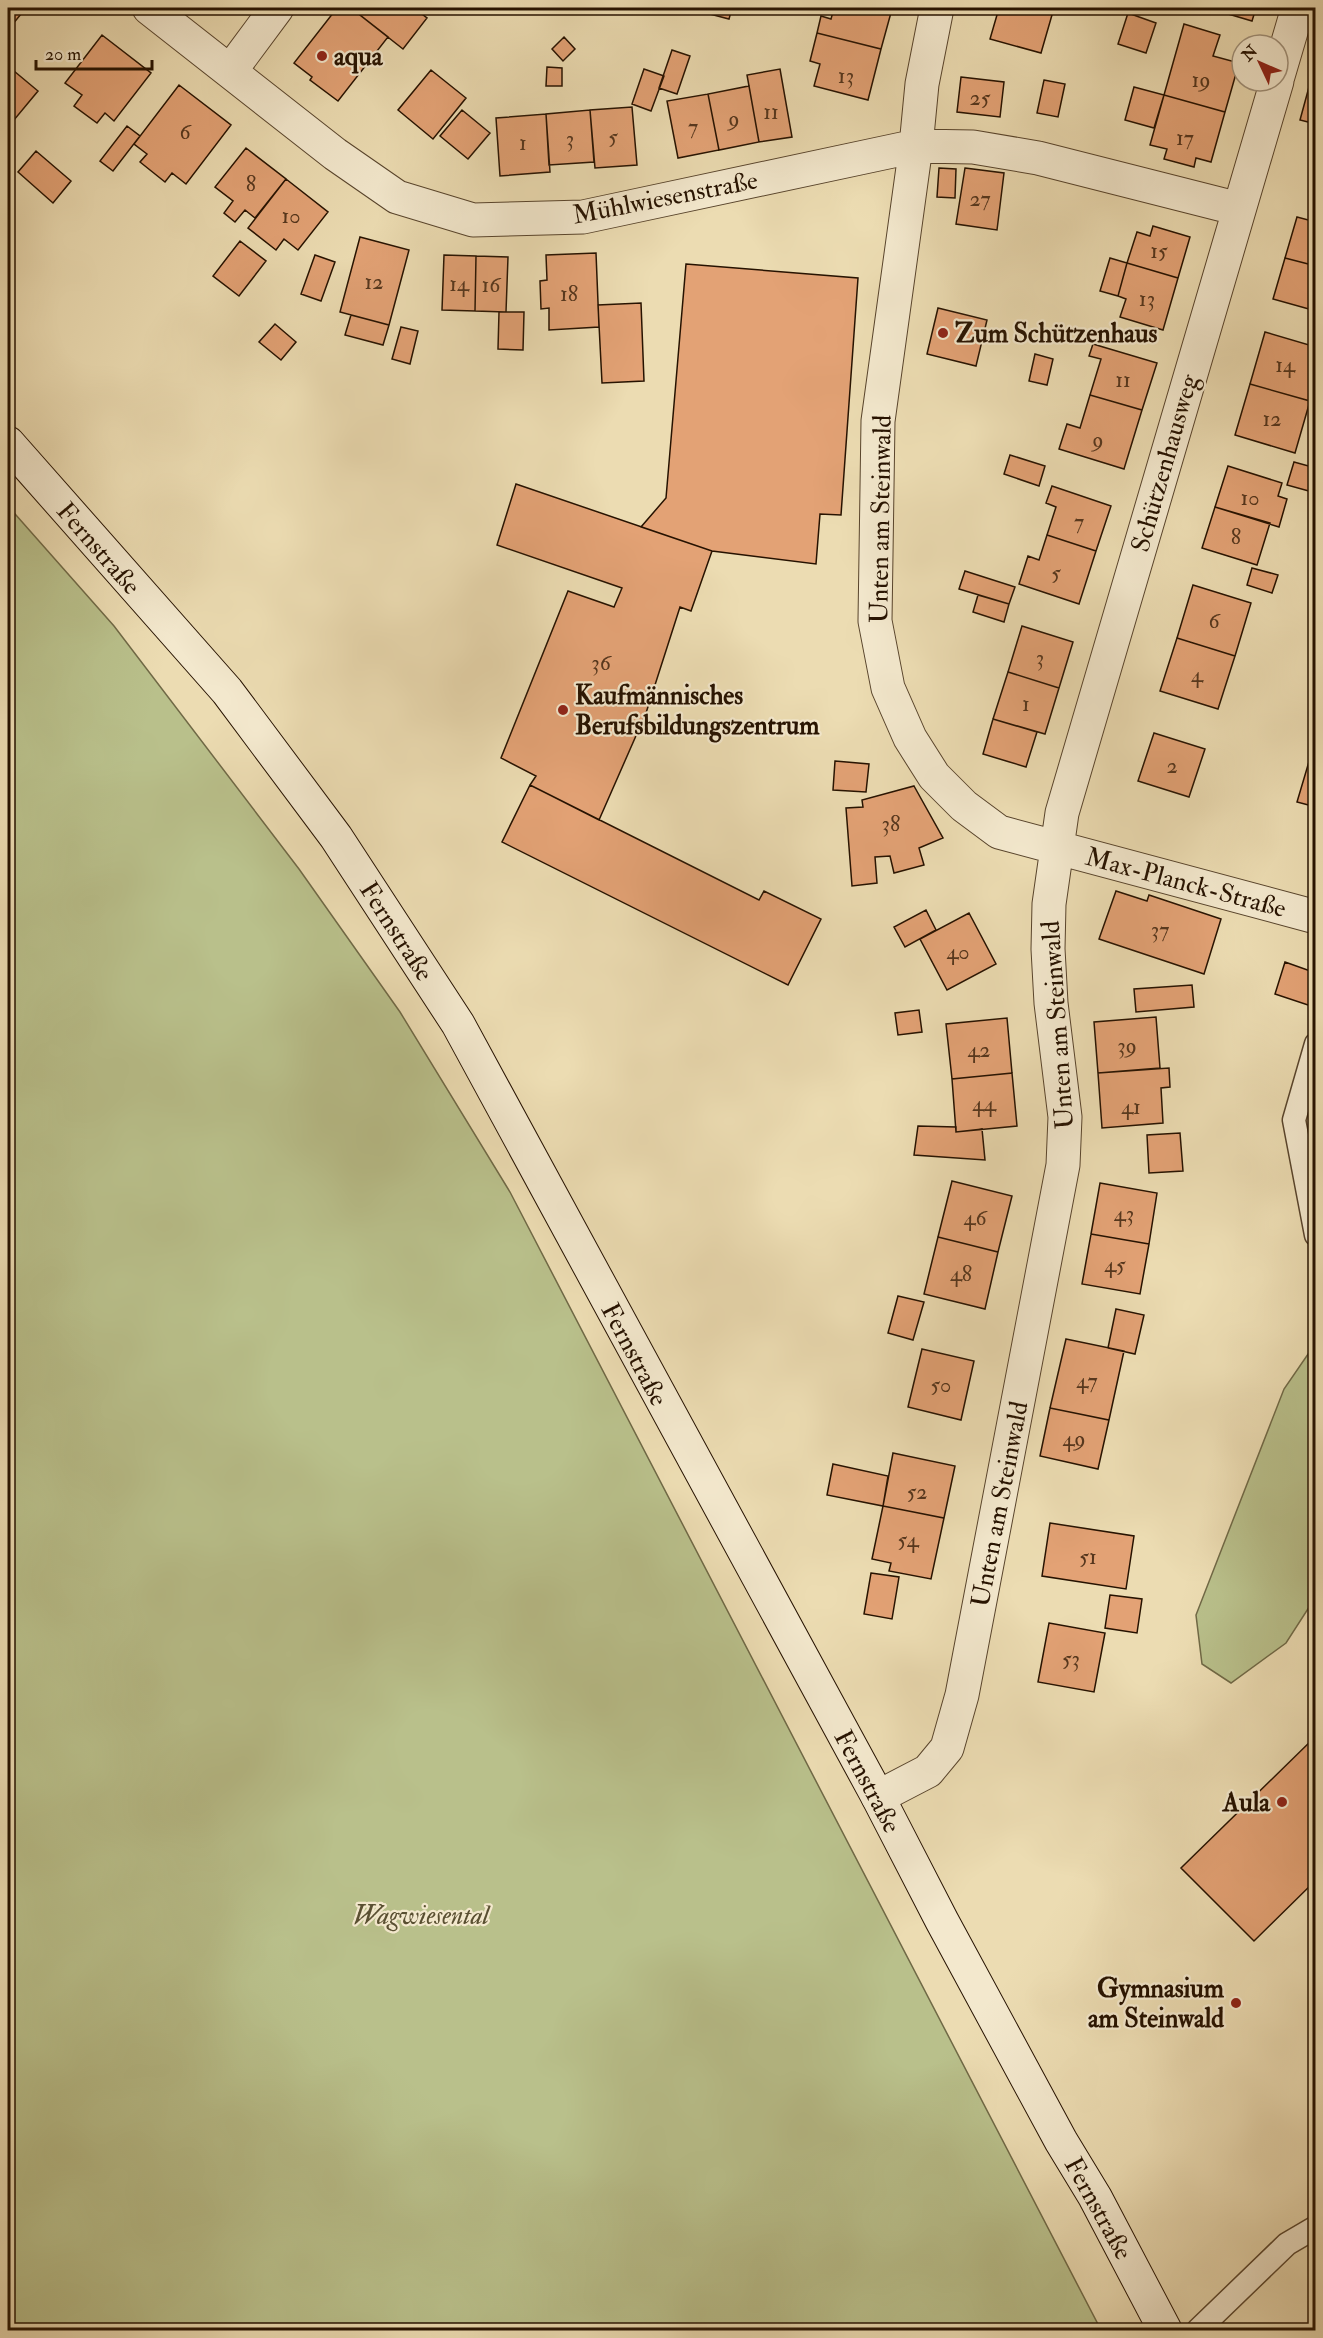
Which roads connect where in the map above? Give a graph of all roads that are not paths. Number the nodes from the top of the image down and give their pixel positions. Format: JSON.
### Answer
{"nodes":[{"id":1,"x":149,"y":8,"type":"edge"},
{"id":2,"x":277,"y":8,"type":"edge"},
{"id":3,"x":937,"y":8,"type":"edge"},
{"id":4,"x":1298,"y":8,"type":"edge"},
{"id":5,"x":1290,"y":35,"type":"edge"},
{"id":6,"x":231,"y":70,"type":"junction"},
{"id":7,"x":1273,"y":93,"type":"edge"},
{"id":8,"x":916,"y":146,"type":"junction"},
{"id":9,"x":1239,"y":209,"type":"junction"},
{"id":10,"x":8,"y":444,"type":"edge"},
{"id":11,"x":1057,"y":847,"type":"junction"},
{"id":12,"x":1316,"y":917,"type":"edge"},
{"id":13,"x":1316,"y":1044,"type":"edge"},
{"id":14,"x":1316,"y":1235,"type":"edge"},
{"id":15,"x":878,"y":1797,"type":"junction"},
{"id":16,"x":1316,"y":2227,"type":"edge"},
{"id":17,"x":1165,"y":2331,"type":"edge"},
{"id":18,"x":1198,"y":2331,"type":"edge"}],
"edges":[{"from":1,"to":6,"type":"street","name":"Mühlwiesenstraße"},
{"from":2,"to":6,"type":"street"},
{"from":3,"to":8,"type":"street","name":"Unten am Steinwald"},
{"from":4,"to":5,"type":"street"},
{"from":6,"to":8,"type":"street","name":"Mühlwiesenstraße"},
{"from":7,"to":9,"type":"street","name":"Schützenhausweg"},
{"from":8,"to":9,"type":"street","name":"Mühlwiesenstraße"},
{"from":8,"to":11,"type":"street","name":"Unten am Steinwald"},
{"from":9,"to":11,"type":"street","name":"Schützenhausweg"},
{"from":10,"to":15,"type":"street","name":"Fernstraße"},
{"from":11,"to":12,"type":"street","name":"Max-Planck-Straße"},
{"from":11,"to":15,"type":"street","name":"Unten am Steinwald"},
{"from":13,"to":14,"type":"lane"},
{"from":15,"to":17,"type":"street","name":"Fernstraße"},
{"from":16,"to":18,"type":"lane"}]}
